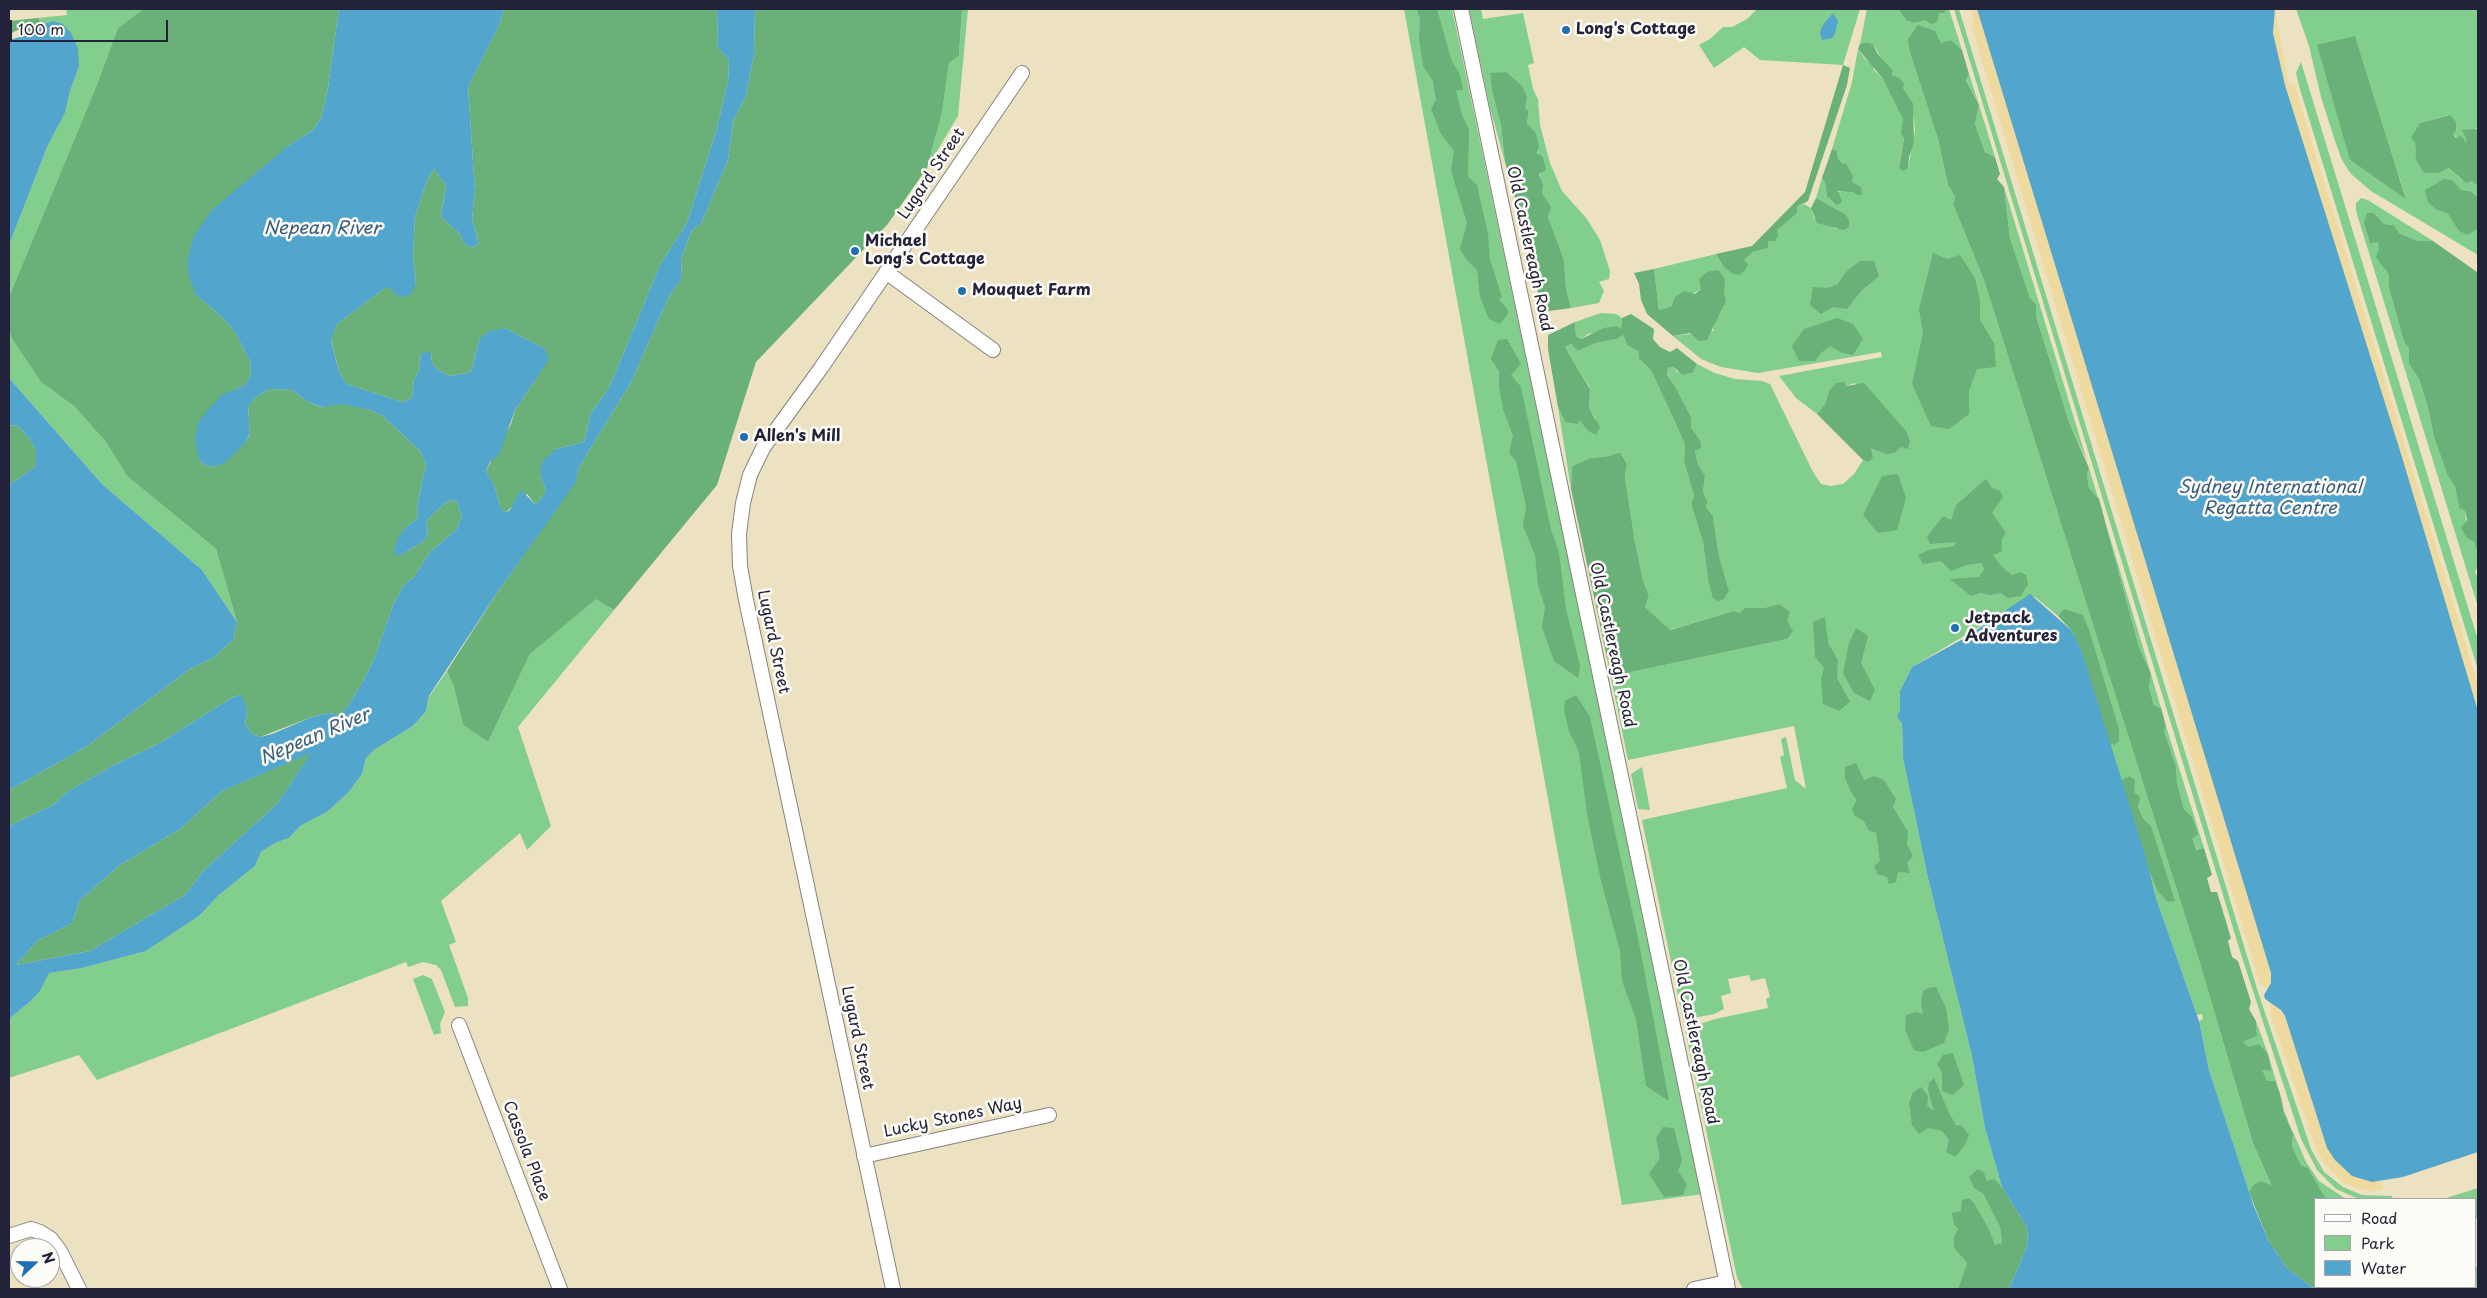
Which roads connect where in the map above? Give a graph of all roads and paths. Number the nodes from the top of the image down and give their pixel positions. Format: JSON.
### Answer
{"nodes":[{"id":1,"x":1461,"y":9,"type":"edge"},
{"id":2,"x":1022,"y":74,"type":"dead end"},
{"id":3,"x":886,"y":272,"type":"junction"},
{"id":4,"x":993,"y":350,"type":"dead end"},
{"id":5,"x":459,"y":1025,"type":"dead end"},
{"id":6,"x":1049,"y":1115,"type":"dead end"},
{"id":7,"x":864,"y":1156,"type":"junction"},
{"id":8,"x":9,"y":1236,"type":"edge"},
{"id":9,"x":1728,"y":1286,"type":"edge"},
{"id":10,"x":79,"y":1289,"type":"edge"},
{"id":11,"x":560,"y":1289,"type":"edge"},
{"id":12,"x":893,"y":1289,"type":"edge"},
{"id":13,"x":1694,"y":1289,"type":"edge"}],
"edges":[{"from":1,"to":9,"type":"street","name":"Old Castlereagh Road"},
{"from":2,"to":3,"type":"street","name":"Lugard Street"},
{"from":3,"to":4,"type":"street"},
{"from":3,"to":7,"type":"street","name":"Lugard Street"},
{"from":5,"to":11,"type":"street","name":"Cassola Place"},
{"from":6,"to":7,"type":"street","name":"Lucky Stones Way"},
{"from":7,"to":12,"type":"street","name":"Lugard Street"},
{"from":8,"to":10,"type":"street"},
{"from":9,"to":13,"type":"street"}]}
